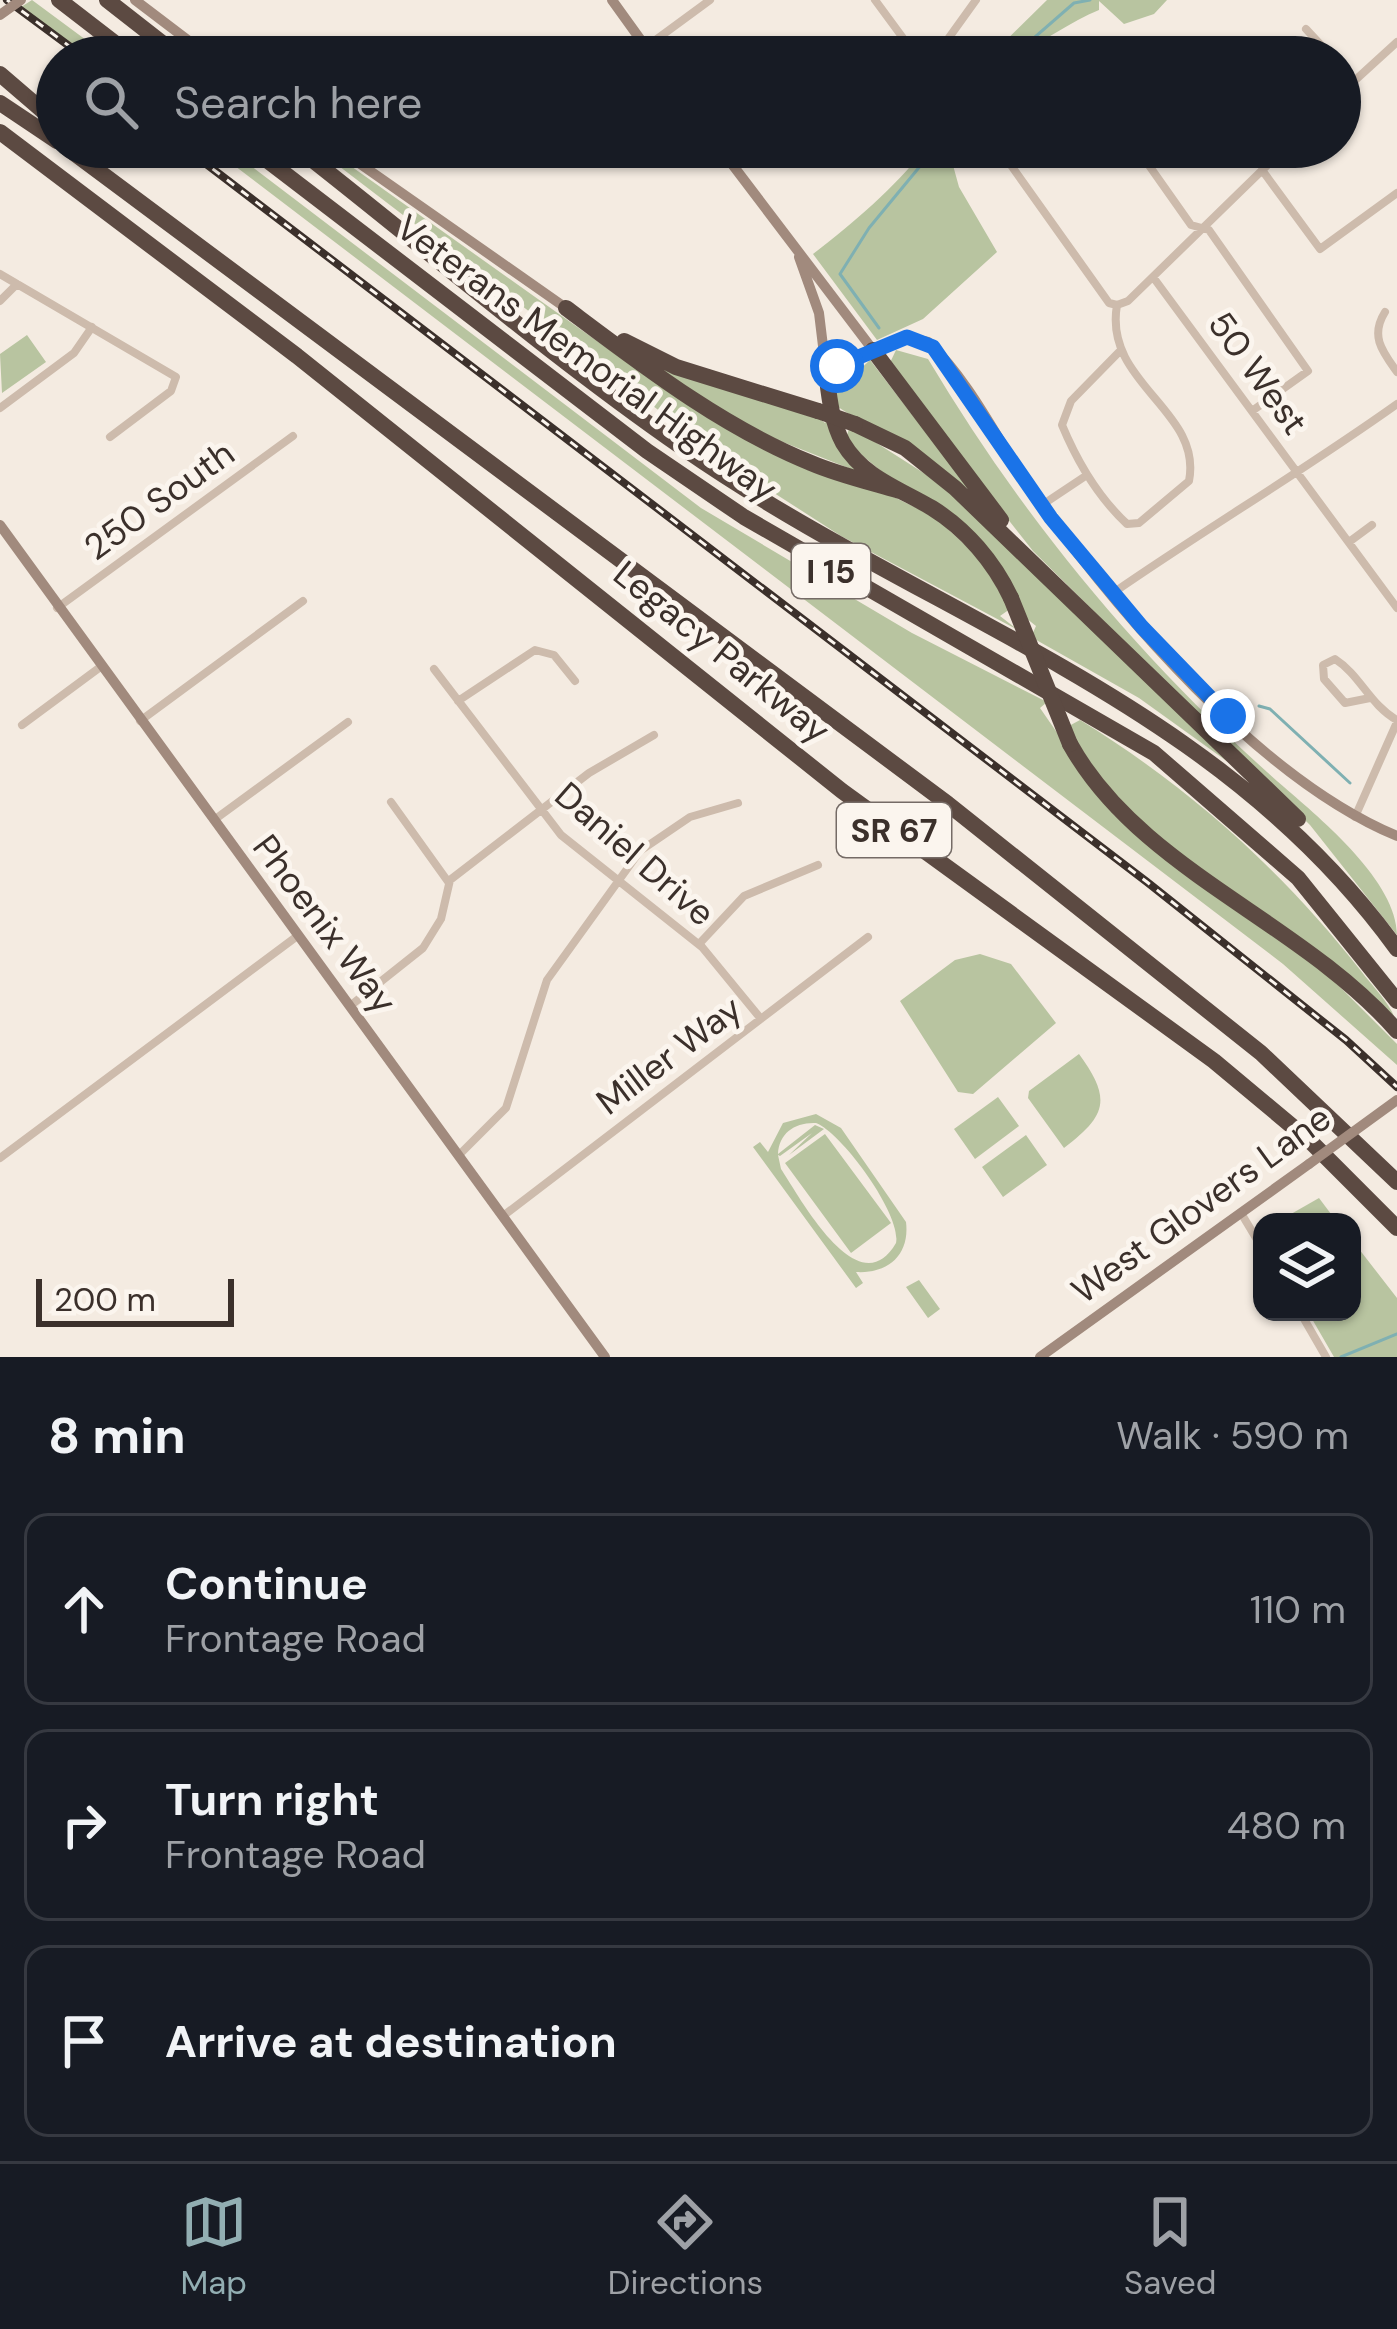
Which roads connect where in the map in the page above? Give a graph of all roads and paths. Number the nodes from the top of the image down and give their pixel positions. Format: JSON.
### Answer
{"nodes":[{"id":1,"x":21,"y":0,"type":"edge"},
{"id":2,"x":59,"y":0,"type":"edge"},
{"id":3,"x":107,"y":0,"type":"edge"},
{"id":4,"x":135,"y":0,"type":"edge"},
{"id":5,"x":612,"y":0,"type":"edge"},
{"id":6,"x":710,"y":0,"type":"edge"},
{"id":7,"x":875,"y":0,"type":"edge"},
{"id":8,"x":976,"y":0,"type":"edge"},
{"id":9,"x":0,"y":15,"type":"edge"},
{"id":10,"x":1306,"y":29,"type":"dead end"},
{"id":11,"x":106,"y":36,"type":"edge"},
{"id":12,"x":153,"y":36,"type":"edge"},
{"id":13,"x":182,"y":36,"type":"edge"},
{"id":14,"x":638,"y":36,"type":"edge"},
{"id":15,"x":668,"y":36,"type":"edge"},
{"id":16,"x":902,"y":36,"type":"edge"},
{"id":17,"x":950,"y":36,"type":"edge"},
{"id":18,"x":1312,"y":36,"type":"edge"},
{"id":19,"x":1397,"y":42,"type":"edge"},
{"id":20,"x":0,"y":74,"type":"edge"},
{"id":21,"x":1361,"y":75,"type":"edge"},
{"id":22,"x":0,"y":103,"type":"edge"},
{"id":23,"x":36,"y":105,"type":"edge"},
{"id":24,"x":36,"y":127,"type":"edge"},
{"id":25,"x":0,"y":132,"type":"edge"},
{"id":26,"x":36,"y":159,"type":"edge"},
{"id":27,"x":48,"y":168,"type":"edge"},
{"id":28,"x":95,"y":168,"type":"edge"},
{"id":29,"x":108,"y":168,"type":"edge"},
{"id":30,"x":277,"y":168,"type":"edge"},
{"id":31,"x":323,"y":168,"type":"edge"},
{"id":32,"x":366,"y":168,"type":"edge"},
{"id":33,"x":734,"y":168,"type":"edge"},
{"id":34,"x":1013,"y":168,"type":"edge"},
{"id":35,"x":1151,"y":168,"type":"edge"},
{"id":36,"x":1262,"y":170,"type":"joint"},
{"id":37,"x":1397,"y":193,"type":"edge"},
{"id":38,"x":171,"y":223,"type":"junction"},
{"id":39,"x":1202,"y":229,"type":"junction"},
{"id":40,"x":799,"y":257,"type":"junction"},
{"id":41,"x":0,"y":274,"type":"edge"},
{"id":42,"x":1153,"y":277,"type":"junction"},
{"id":43,"x":17,"y":284,"type":"junction"},
{"id":44,"x":0,"y":302,"type":"edge"},
{"id":45,"x":1117,"y":304,"type":"junction"},
{"id":46,"x":566,"y":308,"type":"junction"},
{"id":47,"x":1385,"y":312,"type":"dead end"},
{"id":48,"x":93,"y":326,"type":"junction"},
{"id":49,"x":873,"y":350,"type":"junction"},
{"id":50,"x":1120,"y":352,"type":"junction"},
{"id":51,"x":826,"y":370,"type":"junction"},
{"id":52,"x":1397,"y":372,"type":"edge"},
{"id":53,"x":1397,"y":404,"type":"edge"},
{"id":54,"x":0,"y":408,"type":"edge"},
{"id":55,"x":1252,"y":411,"type":"junction"},
{"id":56,"x":293,"y":436,"type":"dead end"},
{"id":57,"x":110,"y":437,"type":"dead end"},
{"id":58,"x":1298,"y":474,"type":"junction"},
{"id":59,"x":1087,"y":475,"type":"junction"},
{"id":60,"x":900,"y":491,"type":"junction"},
{"id":61,"x":1042,"y":506,"type":"junction"},
{"id":62,"x":0,"y":525,"type":"edge"},
{"id":63,"x":1372,"y":525,"type":"dead end"},
{"id":64,"x":1348,"y":542,"type":"junction"},
{"id":65,"x":1047,"y":576,"type":"junction"},
{"id":66,"x":1113,"y":593,"type":"junction"},
{"id":67,"x":303,"y":601,"type":"dead end"},
{"id":68,"x":57,"y":608,"type":"junction"},
{"id":69,"x":1397,"y":608,"type":"edge"},
{"id":70,"x":99,"y":668,"type":"junction"},
{"id":71,"x":434,"y":669,"type":"dead end"},
{"id":72,"x":575,"y":681,"type":"dead end"},
{"id":73,"x":1370,"y":698,"type":"junction"},
{"id":74,"x":458,"y":701,"type":"junction"},
{"id":75,"x":1397,"y":721,"type":"edge"},
{"id":76,"x":139,"y":722,"type":"junction"},
{"id":77,"x":349,"y":722,"type":"dead end"},
{"id":78,"x":22,"y":724,"type":"dead end"},
{"id":79,"x":654,"y":735,"type":"dead end"},
{"id":80,"x":391,"y":802,"type":"dead end"},
{"id":81,"x":738,"y":803,"type":"dead end"},
{"id":82,"x":539,"y":812,"type":"junction"},
{"id":83,"x":1354,"y":818,"type":"junction"},
{"id":84,"x":212,"y":822,"type":"junction"},
{"id":85,"x":1397,"y":836,"type":"edge"},
{"id":86,"x":818,"y":866,"type":"dead end"},
{"id":87,"x":618,"y":881,"type":"junction"},
{"id":88,"x":449,"y":883,"type":"junction"},
{"id":89,"x":296,"y":937,"type":"junction"},
{"id":90,"x":868,"y":937,"type":"dead end"},
{"id":91,"x":1392,"y":941,"type":"edge"},
{"id":92,"x":699,"y":944,"type":"junction"},
{"id":93,"x":1397,"y":1001,"type":"edge"},
{"id":94,"x":349,"y":1008,"type":"junction"},
{"id":95,"x":761,"y":1019,"type":"junction"},
{"id":96,"x":1397,"y":1031,"type":"edge"},
{"id":97,"x":1397,"y":1100,"type":"edge"},
{"id":98,"x":459,"y":1155,"type":"junction"},
{"id":99,"x":0,"y":1158,"type":"edge"},
{"id":100,"x":1397,"y":1182,"type":"edge"},
{"id":101,"x":1241,"y":1213,"type":"junction"},
{"id":102,"x":503,"y":1216,"type":"junction"},
{"id":103,"x":1397,"y":1228,"type":"edge"},
{"id":104,"x":1253,"y":1233,"type":"edge"},
{"id":105,"x":1305,"y":1321,"type":"edge"},
{"id":106,"x":604,"y":1357,"type":"edge"},
{"id":107,"x":1040,"y":1357,"type":"edge"},
{"id":108,"x":1326,"y":1357,"type":"edge"}],
"edges":[{"from":1,"to":9,"type":"street","bridge":true},
{"from":2,"to":11,"type":"highway"},
{"from":3,"to":12,"type":"highway"},
{"from":4,"to":13,"type":"street"},
{"from":5,"to":14,"type":"street"},
{"from":6,"to":15,"type":"street"},
{"from":7,"to":16,"type":"street"},
{"from":8,"to":17,"type":"street"},
{"from":10,"to":18,"type":"street"},
{"from":19,"to":21,"type":"street"},
{"from":20,"to":23,"type":"highway"},
{"from":22,"to":24,"type":"highway"},
{"from":25,"to":26,"type":"highway","name":"Legacy Parkway","number":"SR 67"},
{"from":27,"to":103,"type":"highway","name":"Legacy Parkway","number":"SR 67"},
{"from":28,"to":38,"type":"highway"},
{"from":29,"to":38,"type":"highway"},
{"from":30,"to":93,"type":"highway","name":"Veterans Memorial Highway","number":"I 15"},
{"from":31,"to":91,"type":"highway","name":"Veterans Memorial Highway","number":"I 15"},
{"from":32,"to":46,"type":"street"},
{"from":33,"to":40,"type":"street"},
{"from":34,"to":45,"type":"street"},
{"from":35,"to":39,"type":"street"},
{"from":36,"to":37,"type":"street"},
{"from":36,"to":39,"type":"street"},
{"from":38,"to":100,"type":"highway","name":"Legacy Parkway","number":"SR 67"},
{"from":39,"to":42,"type":"street"},
{"from":39,"to":55,"type":"street"},
{"from":40,"to":49,"type":"street"},
{"from":40,"to":51,"type":"street"},
{"from":41,"to":43,"type":"street"},
{"from":42,"to":45,"type":"street"},
{"from":42,"to":55,"type":"street","name":"50 West"},
{"from":43,"to":44,"type":"street"},
{"from":43,"to":48,"type":"street"},
{"from":45,"to":50,"type":"street"},
{"from":46,"to":60,"type":"highway"},
{"from":46,"to":65,"type":"highway","bridge":true},
{"from":47,"to":52,"type":"street"},
{"from":48,"to":54,"type":"street"},
{"from":48,"to":57,"type":"street"},
{"from":49,"to":51,"type":"street"},
{"from":49,"to":61,"type":"street"},
{"from":49,"to":65,"type":"highway"},
{"from":50,"to":59,"type":"street"},
{"from":50,"to":59,"type":"street"},
{"from":51,"to":60,"type":"highway"},
{"from":53,"to":58,"type":"street"},
{"from":55,"to":58,"type":"street","name":"50 West"},
{"from":56,"to":68,"type":"street","name":"250 South"},
{"from":58,"to":64,"type":"street","name":"50 West"},
{"from":58,"to":66,"type":"street"},
{"from":59,"to":61,"type":"street"},
{"from":60,"to":96,"type":"highway","bridge":true},
{"from":61,"to":66,"type":"street"},
{"from":62,"to":68,"type":"street","name":"Phoenix Way"},
{"from":63,"to":64,"type":"street"},
{"from":64,"to":69,"type":"street","name":"50 West"},
{"from":65,"to":91,"type":"highway"},
{"from":66,"to":83,"type":"street"},
{"from":67,"to":76,"type":"street"},
{"from":68,"to":70,"type":"street","name":"Phoenix Way"},
{"from":70,"to":76,"type":"street","name":"Phoenix Way"},
{"from":70,"to":78,"type":"street"},
{"from":71,"to":74,"type":"street","name":"Daniel Drive"},
{"from":72,"to":74,"type":"street"},
{"from":73,"to":73,"type":"street"},
{"from":73,"to":75,"type":"street"},
{"from":74,"to":82,"type":"street","name":"Daniel Drive"},
{"from":75,"to":83,"type":"street"},
{"from":76,"to":84,"type":"street","name":"Phoenix Way"},
{"from":77,"to":84,"type":"street"},
{"from":79,"to":82,"type":"street"},
{"from":80,"to":88,"type":"street"},
{"from":81,"to":87,"type":"street"},
{"from":82,"to":87,"type":"street","name":"Daniel Drive"},
{"from":82,"to":88,"type":"street"},
{"from":83,"to":85,"type":"street"},
{"from":84,"to":89,"type":"street","name":"Phoenix Way"},
{"from":86,"to":92,"type":"street"},
{"from":87,"to":92,"type":"street","name":"Daniel Drive"},
{"from":87,"to":98,"type":"street"},
{"from":88,"to":94,"type":"street"},
{"from":89,"to":94,"type":"street","name":"Phoenix Way"},
{"from":89,"to":99,"type":"street"},
{"from":90,"to":95,"type":"street","name":"Miller Way"},
{"from":92,"to":95,"type":"street","name":"Daniel Drive"},
{"from":94,"to":98,"type":"street","name":"Phoenix Way"},
{"from":95,"to":102,"type":"street","name":"Miller Way"},
{"from":97,"to":101,"type":"street","name":"West Glovers Lane","bridge":true},
{"from":98,"to":102,"type":"street","name":"Phoenix Way"},
{"from":101,"to":104,"type":"street"},
{"from":101,"to":107,"type":"street","name":"West Glovers Lane"},
{"from":102,"to":106,"type":"street","name":"Phoenix Way"},
{"from":105,"to":108,"type":"street"}]}
